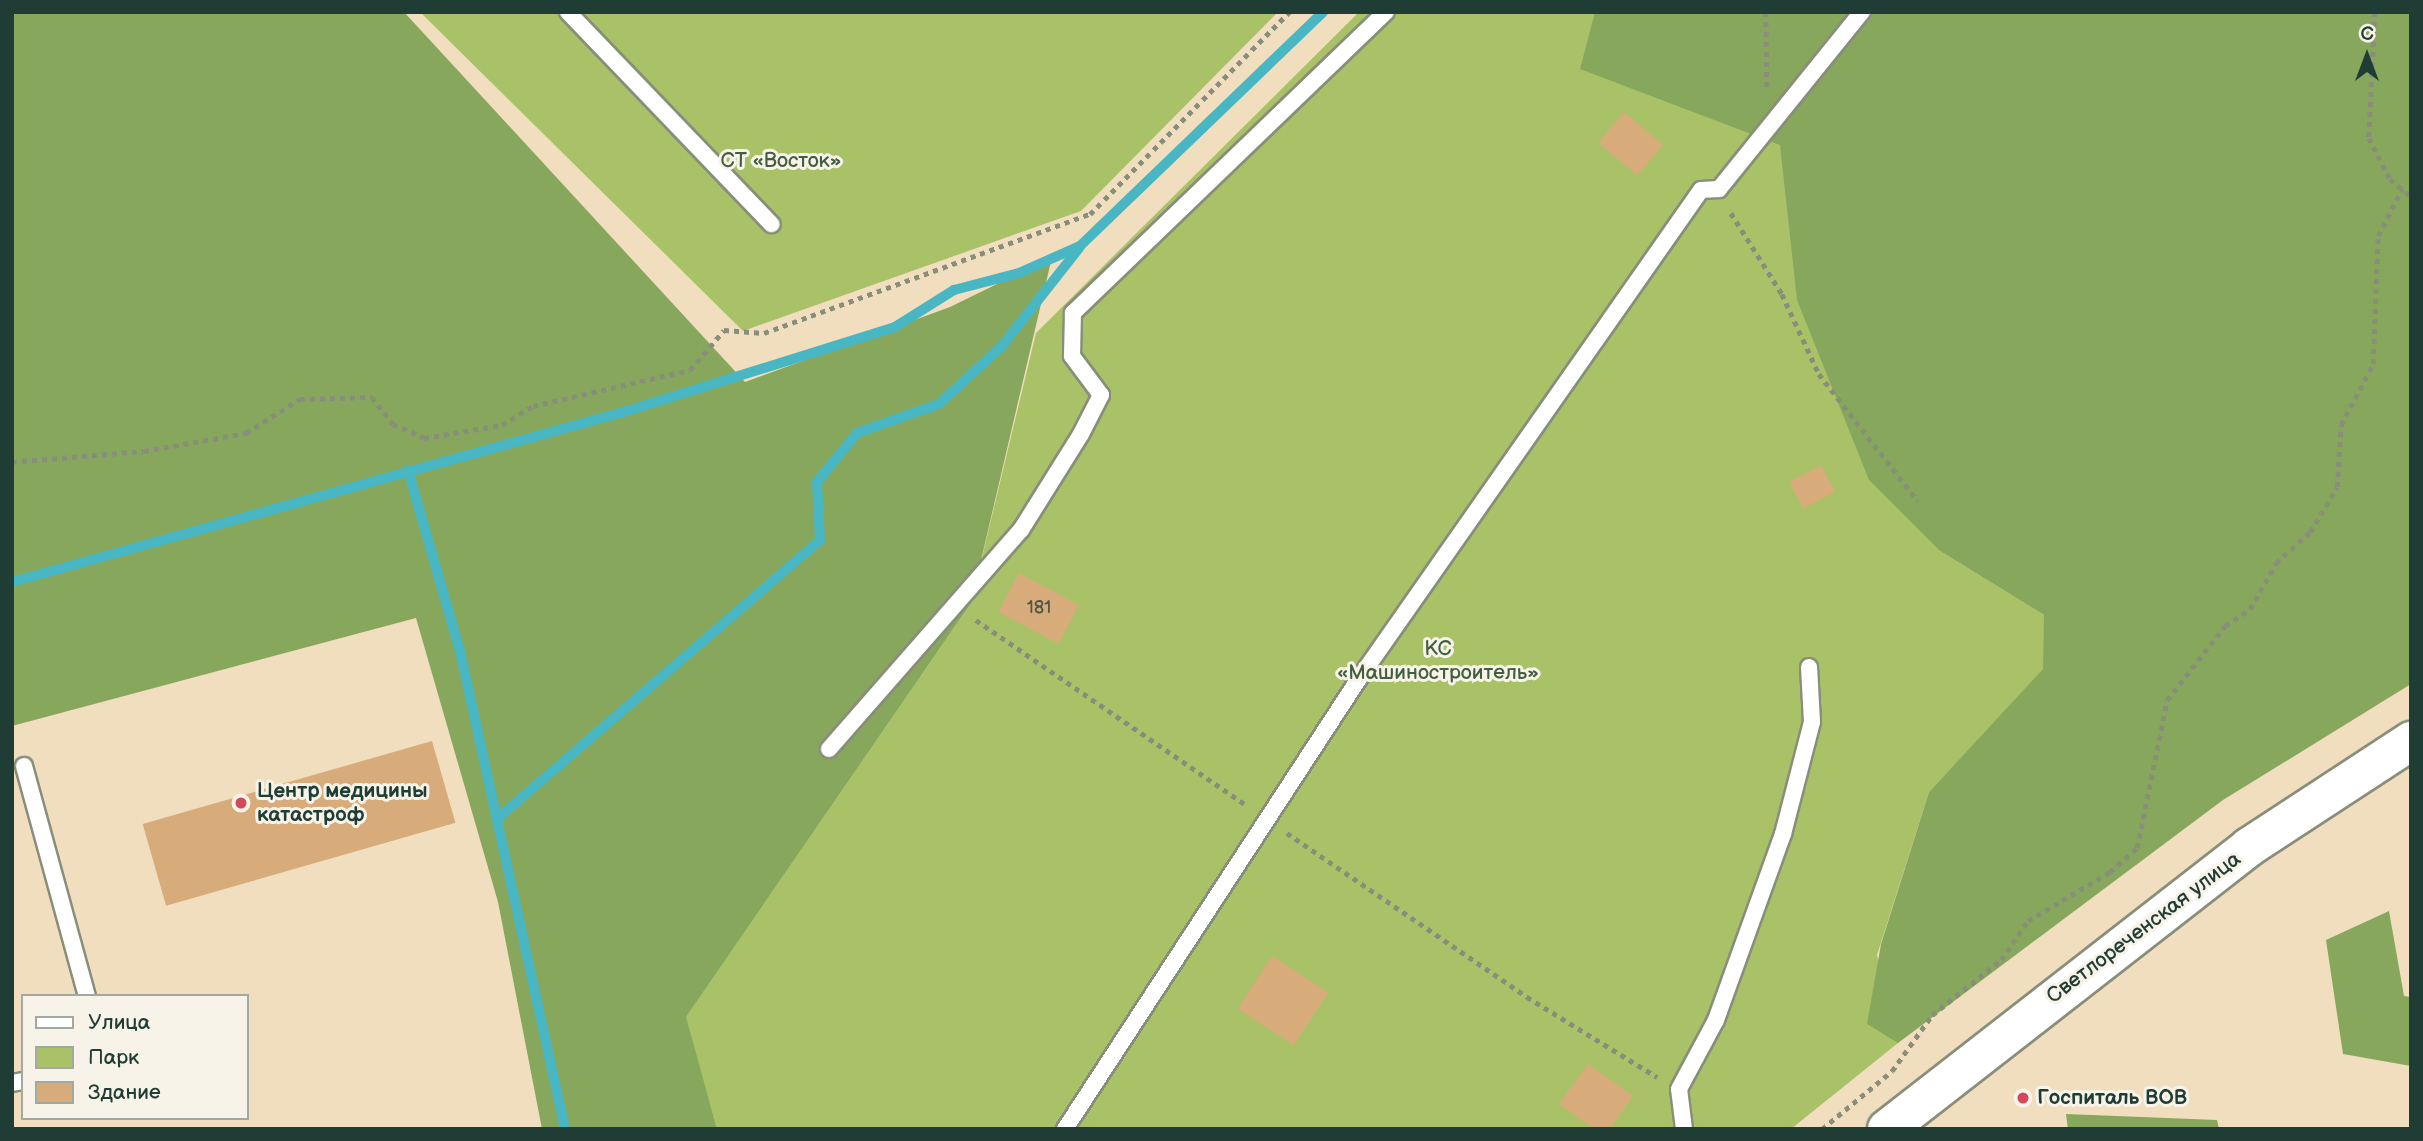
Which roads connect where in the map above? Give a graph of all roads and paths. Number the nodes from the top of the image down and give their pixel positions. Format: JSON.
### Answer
{"nodes":[{"id":1,"x":568,"y":12,"type":"edge"},
{"id":2,"x":1289,"y":12,"type":"edge"},
{"id":3,"x":1386,"y":12,"type":"edge"},
{"id":4,"x":1766,"y":12,"type":"edge"},
{"id":5,"x":1862,"y":12,"type":"edge"},
{"id":6,"x":2375,"y":12,"type":"edge"},
{"id":7,"x":1773,"y":124,"type":"junction"},
{"id":8,"x":1719,"y":189,"type":"junction"},
{"id":9,"x":2402,"y":189,"type":"junction"},
{"id":10,"x":2411,"y":196,"type":"edge"},
{"id":11,"x":771,"y":224,"type":"dead end"},
{"id":12,"x":12,"y":462,"type":"edge"},
{"id":13,"x":1918,"y":501,"type":"dead end"},
{"id":14,"x":954,"y":605,"type":"junction"},
{"id":15,"x":1809,"y":667,"type":"dead end"},
{"id":16,"x":2411,"y":741,"type":"edge"},
{"id":17,"x":829,"y":748,"type":"dead end"},
{"id":18,"x":24,"y":766,"type":"dead end"},
{"id":19,"x":1269,"y":820,"type":"junction"},
{"id":20,"x":87,"y":994,"type":"edge"},
{"id":21,"x":1679,"y":1089,"type":"junction"},
{"id":22,"x":1065,"y":1129,"type":"edge"},
{"id":23,"x":1684,"y":1129,"type":"edge"},
{"id":24,"x":1822,"y":1129,"type":"edge"},
{"id":25,"x":1887,"y":1129,"type":"edge"}],
"edges":[{"from":1,"to":11,"type":"lane"},
{"from":2,"to":12,"type":"path"},
{"from":3,"to":14,"type":"lane"},
{"from":4,"to":7,"type":"path"},
{"from":5,"to":7,"type":"lane"},
{"from":6,"to":9,"type":"path"},
{"from":7,"to":8,"type":"lane"},
{"from":8,"to":13,"type":"path"},
{"from":8,"to":19,"type":"lane"},
{"from":9,"to":10,"type":"path"},
{"from":9,"to":24,"type":"path"},
{"from":14,"to":17,"type":"lane"},
{"from":14,"to":19,"type":"path"},
{"from":15,"to":21,"type":"lane"},
{"from":16,"to":25,"type":"main road","name":"Светлореченская улица"},
{"from":18,"to":20,"type":"lane"},
{"from":19,"to":21,"type":"path"},
{"from":19,"to":22,"type":"lane"},
{"from":21,"to":23,"type":"lane"}]}
